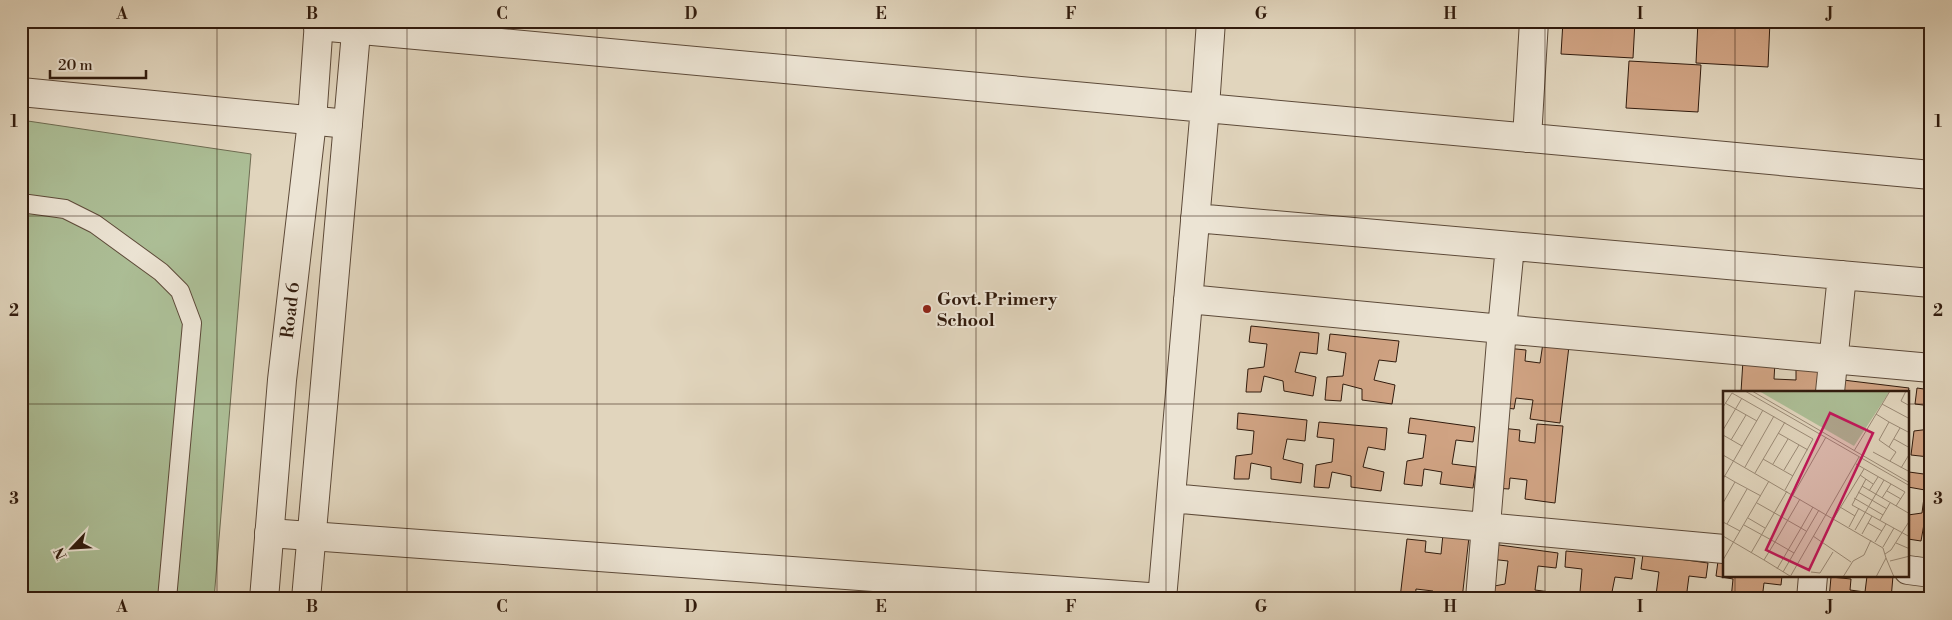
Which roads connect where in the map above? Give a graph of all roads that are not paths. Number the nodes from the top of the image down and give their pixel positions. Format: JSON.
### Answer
{"nodes":[{"id":1,"x":1211,"y":21,"type":"edge"},
{"id":2,"x":1534,"y":21,"type":"edge"},
{"id":3,"x":319,"y":24,"type":"edge"},
{"id":4,"x":357,"y":25,"type":"edge"},
{"id":5,"x":456,"y":30,"type":"edge"},
{"id":6,"x":21,"y":92,"type":"edge"},
{"id":7,"x":1205,"y":107,"type":"junction"},
{"id":8,"x":312,"y":121,"type":"junction"},
{"id":9,"x":348,"y":124,"type":"junction"},
{"id":10,"x":1527,"y":138,"type":"junction"},
{"id":11,"x":1931,"y":175,"type":"edge"},
{"id":12,"x":21,"y":203,"type":"edge"},
{"id":13,"x":1195,"y":218,"type":"junction"},
{"id":14,"x":1510,"y":246,"type":"junction"},
{"id":15,"x":1842,"y":275,"type":"junction"},
{"id":16,"x":1931,"y":283,"type":"edge"},
{"id":17,"x":1188,"y":300,"type":"junction"},
{"id":18,"x":1502,"y":329,"type":"junction"},
{"id":19,"x":1833,"y":359,"type":"junction"},
{"id":20,"x":1931,"y":368,"type":"edge"},
{"id":21,"x":1830,"y":391,"type":"edge"},
{"id":22,"x":1171,"y":498,"type":"junction"},
{"id":23,"x":1485,"y":527,"type":"junction"},
{"id":24,"x":269,"y":533,"type":"junction"},
{"id":25,"x":311,"y":536,"type":"junction"},
{"id":26,"x":1723,"y":549,"type":"edge"},
{"id":27,"x":1910,"y":570,"type":"edge"},
{"id":28,"x":1931,"y":573,"type":"edge"},
{"id":29,"x":1813,"y":578,"type":"edge"},
{"id":30,"x":1162,"y":598,"type":"edge"},
{"id":31,"x":167,"y":599,"type":"edge"},
{"id":32,"x":264,"y":599,"type":"edge"},
{"id":33,"x":306,"y":599,"type":"edge"},
{"id":34,"x":1480,"y":599,"type":"edge"},
{"id":35,"x":1811,"y":599,"type":"edge"}],
"edges":[{"from":1,"to":7,"type":"street"},
{"from":2,"to":10,"type":"street"},
{"from":3,"to":4,"type":"street"},
{"from":3,"to":8,"type":"street","name":"Road 6"},
{"from":4,"to":5,"type":"street"},
{"from":4,"to":9,"type":"street"},
{"from":5,"to":7,"type":"street"},
{"from":6,"to":8,"type":"street"},
{"from":7,"to":10,"type":"street"},
{"from":7,"to":13,"type":"street"},
{"from":8,"to":9,"type":"street"},
{"from":8,"to":24,"type":"street","name":"Road 6"},
{"from":9,"to":25,"type":"street"},
{"from":10,"to":11,"type":"street"},
{"from":12,"to":31,"type":"lane"},
{"from":13,"to":14,"type":"street"},
{"from":13,"to":17,"type":"street"},
{"from":14,"to":15,"type":"street"},
{"from":14,"to":18,"type":"street"},
{"from":15,"to":16,"type":"street"},
{"from":15,"to":19,"type":"street"},
{"from":17,"to":18,"type":"street"},
{"from":17,"to":22,"type":"street"},
{"from":18,"to":19,"type":"street"},
{"from":18,"to":23,"type":"street"},
{"from":19,"to":20,"type":"street"},
{"from":19,"to":21,"type":"street"},
{"from":22,"to":23,"type":"street"},
{"from":22,"to":30,"type":"street"},
{"from":23,"to":26,"type":"street"},
{"from":23,"to":34,"type":"street"},
{"from":24,"to":25,"type":"street"},
{"from":24,"to":32,"type":"street","name":"Road 6"},
{"from":25,"to":30,"type":"street"},
{"from":25,"to":33,"type":"street"},
{"from":27,"to":28,"type":"street"},
{"from":29,"to":35,"type":"street"}]}
